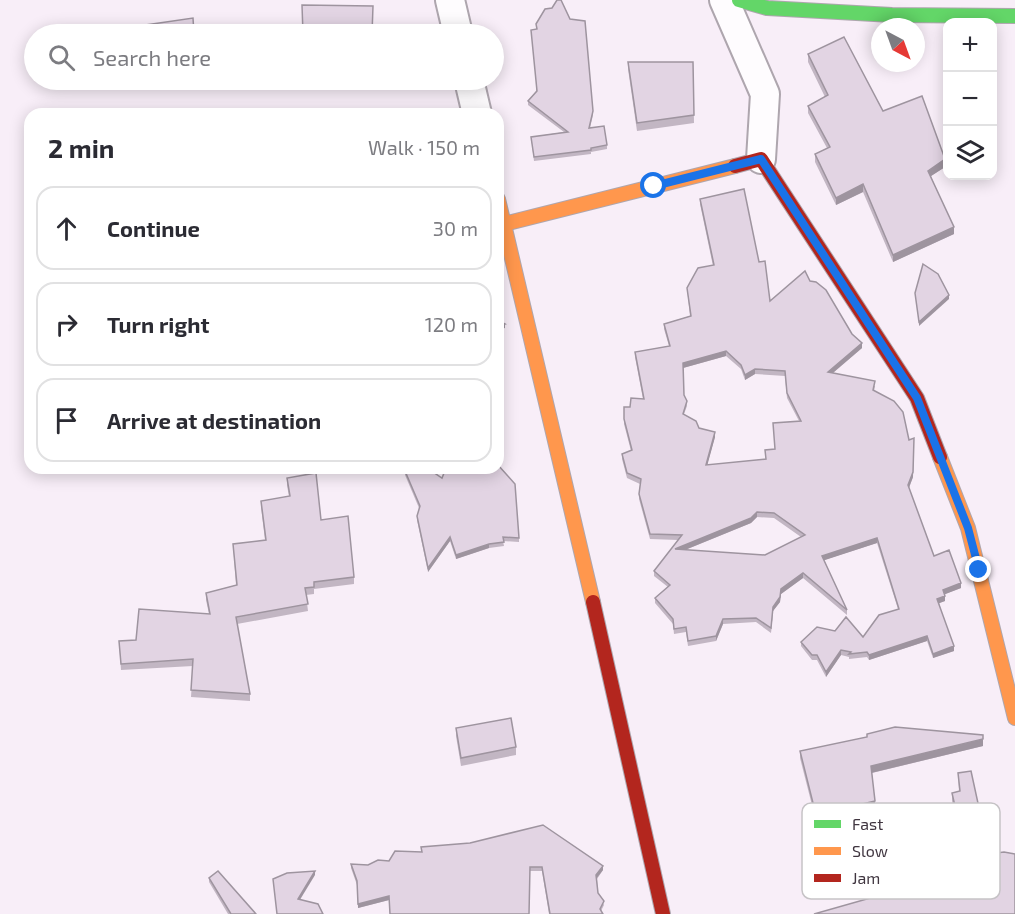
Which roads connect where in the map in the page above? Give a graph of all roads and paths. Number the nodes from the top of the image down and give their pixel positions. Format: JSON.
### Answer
{"nodes":[{"id":1,"x":450,"y":0,"type":"edge"},
{"id":2,"x":724,"y":0,"type":"edge"},
{"id":3,"x":739,"y":0,"type":"edge"},
{"id":4,"x":1015,"y":16,"type":"edge"},
{"id":5,"x":456,"y":24,"type":"edge"},
{"id":6,"x":471,"y":90,"type":"edge"},
{"id":7,"x":476,"y":108,"type":"edge"},
{"id":8,"x":761,"y":159,"type":"junction"},
{"id":9,"x":504,"y":224,"type":"joint"},
{"id":10,"x":1015,"y":718,"type":"edge"},
{"id":11,"x":663,"y":914,"type":"edge"}],
"edges":[{"from":1,"to":5,"type":"street"},
{"from":2,"to":8,"type":"street"},
{"from":3,"to":4,"type":"street"},
{"from":6,"to":7,"type":"street"},
{"from":8,"to":9,"type":"street"},
{"from":8,"to":10,"type":"street"},
{"from":9,"to":11,"type":"street"}]}
